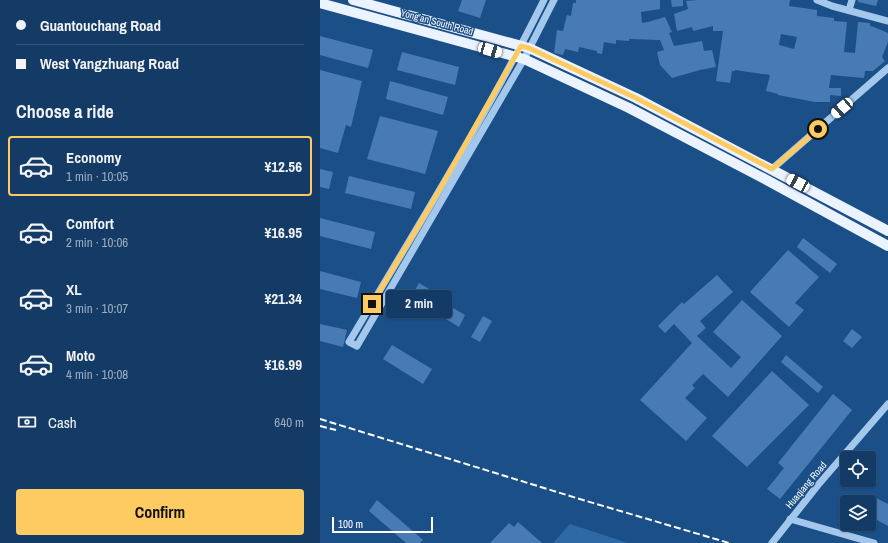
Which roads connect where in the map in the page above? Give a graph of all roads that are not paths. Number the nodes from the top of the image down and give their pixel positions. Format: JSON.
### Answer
{"nodes":[{"id":1,"x":353,"y":0,"type":"edge"},
{"id":2,"x":544,"y":0,"type":"edge"},
{"id":3,"x":554,"y":0,"type":"edge"},
{"id":4,"x":817,"y":0,"type":"edge"},
{"id":5,"x":852,"y":0,"type":"edge"},
{"id":6,"x":320,"y":3,"type":"edge"},
{"id":7,"x":849,"y":10,"type":"junction"},
{"id":8,"x":888,"y":21,"type":"edge"},
{"id":9,"x":525,"y":47,"type":"junction"},
{"id":10,"x":520,"y":58,"type":"junction"},
{"id":11,"x":888,"y":68,"type":"edge"},
{"id":12,"x":772,"y":169,"type":"junction"},
{"id":13,"x":888,"y":231,"type":"edge"},
{"id":14,"x":888,"y":246,"type":"edge"},
{"id":15,"x":888,"y":404,"type":"edge"},
{"id":16,"x":790,"y":519,"type":"junction"},
{"id":17,"x":772,"y":543,"type":"edge"},
{"id":18,"x":874,"y":543,"type":"edge"}],
"edges":[{"from":1,"to":9,"type":"main road","name":"Yong'an South Road"},
{"from":2,"to":9,"type":"street"},
{"from":3,"to":9,"type":"street"},
{"from":4,"to":7,"type":"street"},
{"from":5,"to":7,"type":"street"},
{"from":6,"to":10,"type":"main road","name":"Yong'an South Road"},
{"from":7,"to":8,"type":"street"},
{"from":9,"to":10,"type":"street"},
{"from":9,"to":12,"type":"main road","name":"Yong'an South Road"},
{"from":10,"to":10,"type":"street"},
{"from":10,"to":14,"type":"main road","name":"Yong'an South Road"},
{"from":11,"to":12,"type":"street"},
{"from":12,"to":13,"type":"main road","name":"Yong'an South Road"},
{"from":15,"to":16,"type":"street","name":"Huaqiang Road"},
{"from":16,"to":17,"type":"street","name":"Huaqiang Road"},
{"from":16,"to":18,"type":"street"}]}
